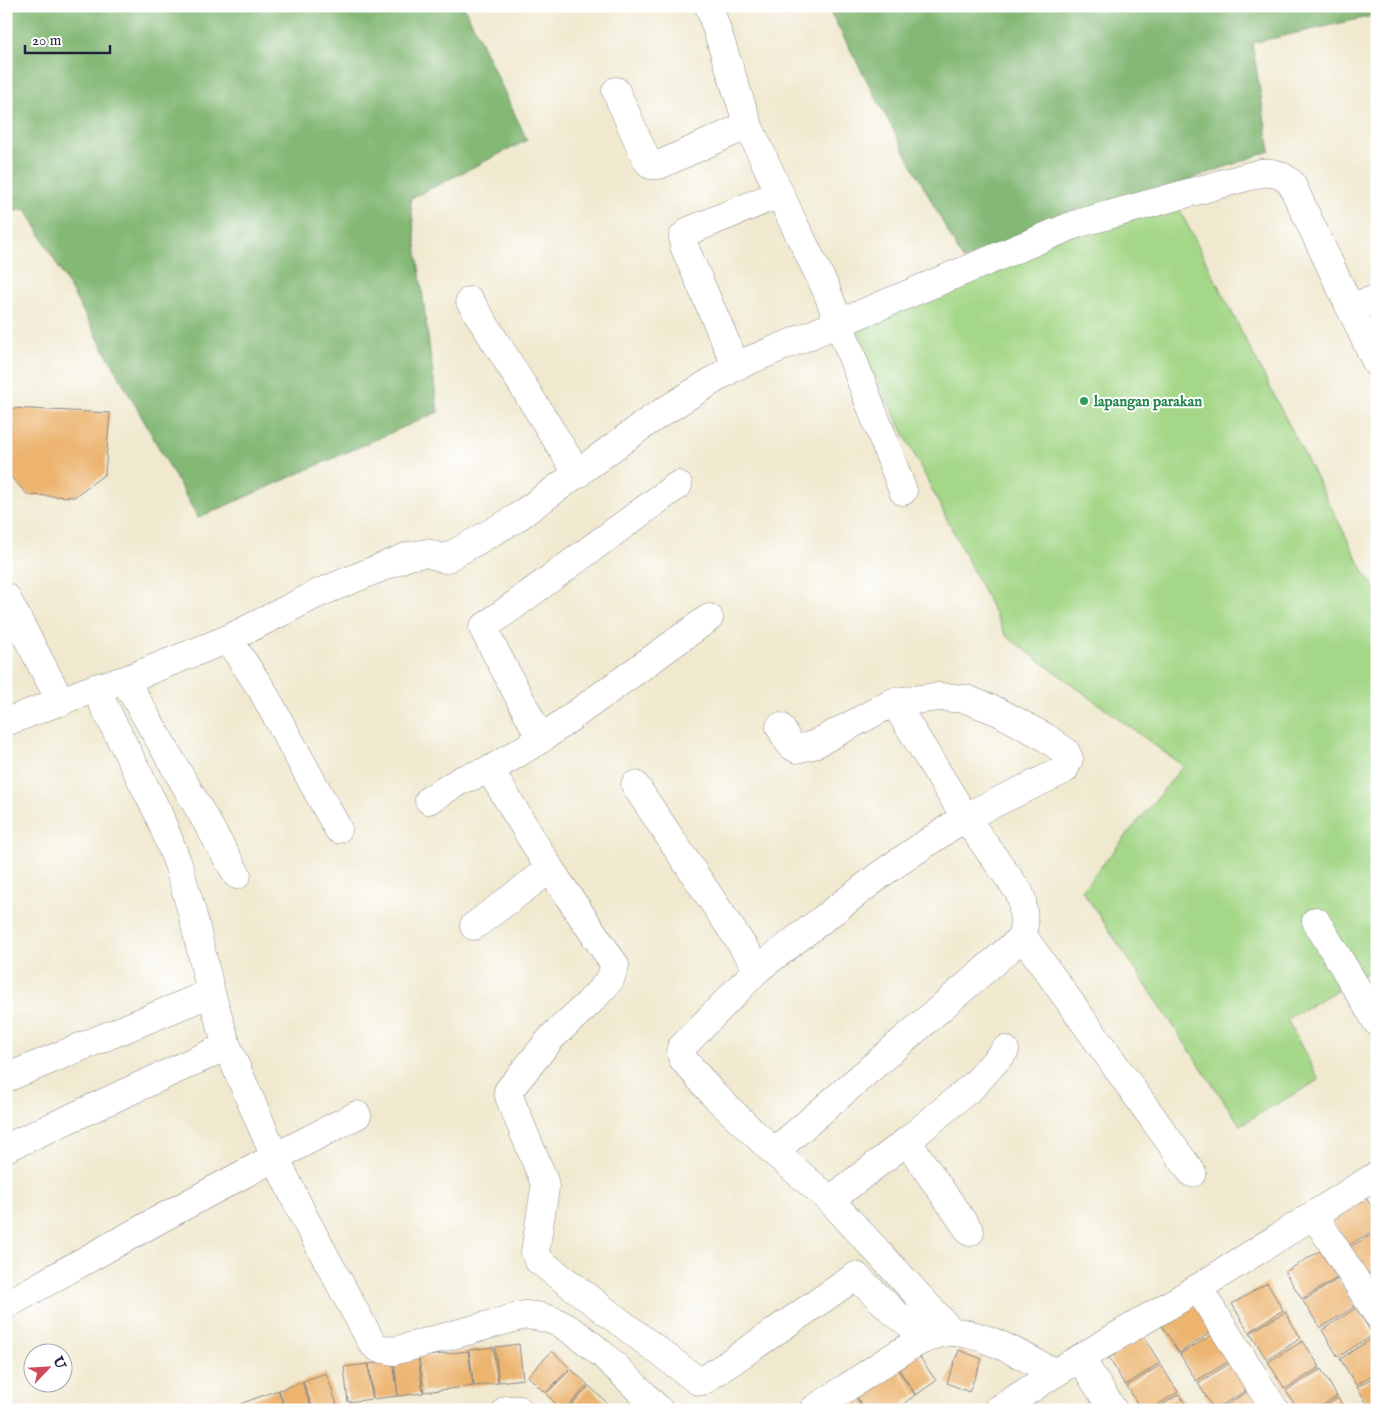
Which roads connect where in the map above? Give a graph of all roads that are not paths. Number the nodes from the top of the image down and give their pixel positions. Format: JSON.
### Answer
{"nodes":[{"id":1,"x":709,"y":6,"type":"edge"},
{"id":2,"x":616,"y":91,"type":"dead end"},
{"id":3,"x":748,"y":125,"type":"junction"},
{"id":4,"x":779,"y":194,"type":"junction"},
{"id":5,"x":1377,"y":298,"type":"edge"},
{"id":6,"x":470,"y":301,"type":"dead end"},
{"id":7,"x":1350,"y":307,"type":"junction"},
{"id":8,"x":839,"y":322,"type":"junction"},
{"id":9,"x":1377,"y":364,"type":"edge"},
{"id":10,"x":736,"y":366,"type":"junction"},
{"id":11,"x":578,"y":474,"type":"junction"},
{"id":12,"x":678,"y":484,"type":"dead end"},
{"id":13,"x":903,"y":491,"type":"dead end"},
{"id":14,"x":6,"y":597,"type":"edge"},
{"id":15,"x":709,"y":618,"type":"dead end"},
{"id":16,"x":228,"y":639,"type":"junction"},
{"id":17,"x":125,"y":680,"type":"junction"},
{"id":18,"x":95,"y":688,"type":"junction"},
{"id":19,"x":61,"y":702,"type":"junction"},
{"id":20,"x":894,"y":702,"type":"junction"},
{"id":21,"x":6,"y":722,"type":"edge"},
{"id":22,"x":780,"y":727,"type":"dead end"},
{"id":23,"x":541,"y":740,"type":"junction"},
{"id":24,"x":490,"y":770,"type":"junction"},
{"id":25,"x":635,"y":785,"type":"dead end"},
{"id":26,"x":429,"y":800,"type":"dead end"},
{"id":27,"x":965,"y":817,"type":"junction"},
{"id":28,"x":338,"y":829,"type":"dead end"},
{"id":29,"x":550,"y":869,"type":"junction"},
{"id":30,"x":237,"y":875,"type":"dead end"},
{"id":31,"x":1316,"y":921,"type":"dead end"},
{"id":32,"x":474,"y":926,"type":"dead end"},
{"id":33,"x":1022,"y":935,"type":"junction"},
{"id":34,"x":758,"y":969,"type":"junction"},
{"id":35,"x":211,"y":993,"type":"junction"},
{"id":36,"x":1377,"y":1022,"type":"edge"},
{"id":37,"x":227,"y":1046,"type":"junction"},
{"id":38,"x":1005,"y":1050,"type":"dead end"},
{"id":39,"x":6,"y":1078,"type":"edge"},
{"id":40,"x":357,"y":1115,"type":"dead end"},
{"id":41,"x":907,"y":1141,"type":"junction"},
{"id":42,"x":6,"y":1148,"type":"edge"},
{"id":43,"x":774,"y":1152,"type":"junction"},
{"id":44,"x":275,"y":1157,"type":"junction"},
{"id":45,"x":1192,"y":1173,"type":"dead end"},
{"id":46,"x":1377,"y":1175,"type":"edge"},
{"id":47,"x":830,"y":1200,"type":"junction"},
{"id":48,"x":1314,"y":1215,"type":"junction"},
{"id":49,"x":970,"y":1232,"type":"dead end"},
{"id":50,"x":1198,"y":1288,"type":"junction"},
{"id":51,"x":6,"y":1304,"type":"edge"},
{"id":52,"x":1377,"y":1314,"type":"edge"},
{"id":53,"x":940,"y":1335,"type":"junction"},
{"id":54,"x":1080,"y":1358,"type":"junction"},
{"id":55,"x":1055,"y":1373,"type":"junction"},
{"id":56,"x":507,"y":1410,"type":"edge"},
{"id":57,"x":519,"y":1410,"type":"edge"},
{"id":58,"x":659,"y":1410,"type":"edge"},
{"id":59,"x":813,"y":1410,"type":"edge"},
{"id":60,"x":998,"y":1410,"type":"edge"},
{"id":61,"x":1113,"y":1410,"type":"edge"},
{"id":62,"x":1275,"y":1410,"type":"edge"}],
"edges":[{"from":1,"to":3,"type":"street"},
{"from":2,"to":3,"type":"street"},
{"from":3,"to":4,"type":"street"},
{"from":4,"to":8,"type":"street"},
{"from":4,"to":10,"type":"street"},
{"from":5,"to":7,"type":"street"},
{"from":6,"to":11,"type":"street"},
{"from":7,"to":8,"type":"street"},
{"from":7,"to":9,"type":"street"},
{"from":8,"to":10,"type":"street"},
{"from":8,"to":13,"type":"street"},
{"from":10,"to":11,"type":"street"},
{"from":11,"to":16,"type":"street"},
{"from":12,"to":23,"type":"street"},
{"from":14,"to":19,"type":"street"},
{"from":15,"to":23,"type":"street"},
{"from":16,"to":17,"type":"street"},
{"from":16,"to":28,"type":"street"},
{"from":17,"to":18,"type":"street"},
{"from":17,"to":30,"type":"street"},
{"from":18,"to":19,"type":"street"},
{"from":18,"to":35,"type":"street"},
{"from":19,"to":21,"type":"street"},
{"from":20,"to":22,"type":"street"},
{"from":20,"to":27,"type":"street"},
{"from":20,"to":27,"type":"street"},
{"from":23,"to":24,"type":"street"},
{"from":24,"to":26,"type":"street"},
{"from":24,"to":29,"type":"street"},
{"from":25,"to":34,"type":"street"},
{"from":27,"to":33,"type":"street"},
{"from":27,"to":34,"type":"street"},
{"from":29,"to":32,"type":"street"},
{"from":29,"to":53,"type":"street"},
{"from":31,"to":36,"type":"street"},
{"from":33,"to":43,"type":"street"},
{"from":33,"to":45,"type":"street"},
{"from":34,"to":43,"type":"street"},
{"from":35,"to":37,"type":"street"},
{"from":35,"to":39,"type":"street"},
{"from":37,"to":42,"type":"street"},
{"from":37,"to":44,"type":"street"},
{"from":38,"to":41,"type":"street"},
{"from":40,"to":44,"type":"street"},
{"from":41,"to":47,"type":"street"},
{"from":41,"to":49,"type":"street"},
{"from":43,"to":47,"type":"street"},
{"from":44,"to":51,"type":"street"},
{"from":44,"to":58,"type":"street"},
{"from":46,"to":48,"type":"street"},
{"from":47,"to":53,"type":"street"},
{"from":48,"to":50,"type":"street"},
{"from":48,"to":52,"type":"street"},
{"from":50,"to":54,"type":"street"},
{"from":50,"to":62,"type":"street"},
{"from":53,"to":55,"type":"street"},
{"from":53,"to":59,"type":"street"},
{"from":54,"to":55,"type":"street"},
{"from":54,"to":61,"type":"street"},
{"from":55,"to":60,"type":"street"},
{"from":56,"to":57,"type":"street"}]}
